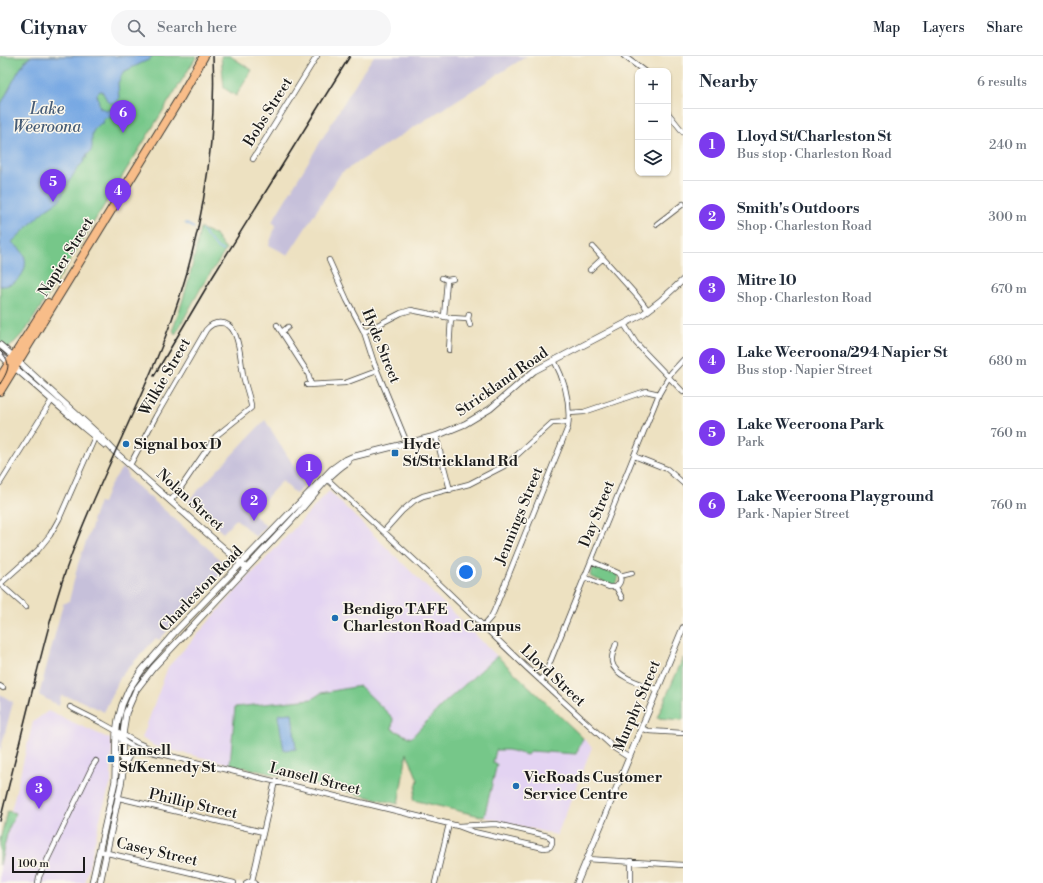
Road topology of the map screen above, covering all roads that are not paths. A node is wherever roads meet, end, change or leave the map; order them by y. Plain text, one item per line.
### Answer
1 (317, 56) edge
2 (624, 56) edge
3 (202, 59) edge
4 (640, 68) edge
5 (671, 117) edge
6 (683, 132) edge
7 (253, 160) dead end
8 (683, 204) edge
9 (657, 224) dead end
10 (593, 247) dead end
11 (603, 258) junction
12 (328, 260) dead end
13 (590, 270) dead end
14 (453, 279) dead end
15 (683, 280) edge
16 (648, 310) junction
17 (444, 317) junction
18 (451, 318) junction
19 (624, 324) junction
20 (278, 325) dead end
21 (470, 325) dead end
22 (288, 327) dead end
23 (282, 332) junction
24 (364, 332) junction
25 (0, 344) edge
26 (449, 350) dead end
27 (0, 354) edge
28 (554, 360) junction
29 (683, 360) edge
30 (14, 362) junction
31 (377, 371) junction
32 (668, 377) junction
33 (0, 378) edge
34 (0, 391) edge
35 (683, 392) edge
36 (659, 394) junction
37 (54, 398) junction
38 (569, 413) junction
39 (568, 422) junction
40 (96, 435) junction
41 (436, 436) junction
42 (407, 444) junction
43 (634, 456) junction
44 (130, 465) junction
45 (326, 478) junction
46 (0, 483) edge
47 (683, 483) edge
48 (450, 490) junction
49 (170, 501) junction
50 (384, 531) junction
51 (591, 561) junction
52 (241, 564) junction
53 (247, 569) junction
54 (632, 573) dead end
55 (620, 576) junction
56 (584, 577) junction
57 (0, 584) edge
58 (616, 587) junction
59 (212, 595) junction
60 (622, 598) dead end
61 (217, 600) junction
62 (26, 607) dead end
63 (484, 625) junction
64 (683, 628) edge
65 (616, 644) dead end
66 (541, 681) junction
67 (657, 690) junction
68 (70, 707) dead end
69 (641, 728) junction
70 (116, 733) junction
71 (683, 733) edge
72 (123, 734) junction
73 (122, 741) junction
74 (145, 751) junction
75 (166, 755) junction
76 (628, 757) junction
77 (96, 761) dead end
78 (122, 769) junction
79 (275, 781) junction
80 (119, 798) junction
81 (449, 824) junction
82 (458, 826) junction
83 (263, 832) junction
84 (99, 851) junction
85 (106, 852) junction
86 (587, 859) junction
87 (631, 861) junction
88 (683, 865) edge
89 (254, 882) edge
90 (38, 883) edge
91 (92, 883) edge
92 (100, 883) edge
93 (234, 883) edge
94 (246, 883) edge
95 (435, 883) edge
96 (577, 883) edge
97 (631, 883) edge

1 - 7 street, Bobs Street
2 - 4 street
3 - 30 highway, Napier Street
5 - 6 street
8 - 9 street
10 - 11 street
11 - 13 street
11 - 16 street
12 - 24 street, Hyde Street
14 - 17 street
15 - 16 street, Strickland Road
16 - 19 street, Strickland Road
17 - 18 street
17 - 24 street
18 - 21 street
18 - 26 street
19 - 28 street, Strickland Road
19 - 32 street
20 - 23 street
22 - 23 street
23 - 31 street
24 - 31 street, Hyde Street
25 - 30 street, Nolan Street
27 - 30 street, Nolan Street
28 - 38 street, Jennings Street
28 - 41 street, Strickland Road
29 - 32 street, Day Street
30 - 33 highway, Napier Street
30 - 34 highway, Napier Street
30 - 37 street, Nolan Street
31 - 42 street, Hyde Street
32 - 35 street
32 - 36 street, Day Street
36 - 38 street
36 - 43 street, Day Street
37 - 40 street, Nolan Street
37 - 46 street
38 - 39 street, Jennings Street
39 - 48 street
39 - 63 street, Jennings Street
40 - 44 street, Nolan Street
40 - 57 street
41 - 42 street, Strickland Road
41 - 48 street
42 - 45 street, Strickland Road
43 - 47 street
43 - 51 street, Day Street
44 - 49 street, Nolan Street
44 - 49 street, Wilkie Street
45 - 50 street, Lloyd Street
45 - 52 street, Charleston Road
45 - 53 street, Charleston Road
48 - 50 street
49 - 52 street, Nolan Street
50 - 63 street, Lloyd Street
51 - 55 street
51 - 56 street, Day Street
52 - 53 street, Nolan Street
52 - 59 street, Charleston Road
53 - 61 street, Charleston Road
54 - 55 street
55 - 58 street
56 - 58 street
56 - 66 street, Day Street
57 - 62 street
58 - 60 street
59 - 61 street
59 - 70 street, Charleston Road
61 - 72 street, Charleston Road
63 - 66 street, Lloyd Street
64 - 67 street, Murphy Street
65 - 67 street
66 - 76 street, Lloyd Street
67 - 69 street, Murphy Street
68 - 70 street, Lansell Street
69 - 71 street
69 - 76 street, Murphy Street
70 - 72 street, Lansell Street
70 - 73 street, Lansell Street
70 - 84 street, Charleston Road
72 - 73 street, Charleston Road
72 - 75 street, Lansell Street
73 - 74 street, Lansell Street
73 - 78 street, Charleston Road
74 - 75 street, Lansell Street
74 - 78 street
75 - 79 street, Lansell Street
76 - 86 street, Murphy Street
77 - 90 street
78 - 80 street, Charleston Road
79 - 81 street, Lansell Street
79 - 83 street
80 - 83 street, Phillip Street
80 - 85 street, Charleston Road
81 - 82 street, Lansell Street
81 - 95 street
82 - 82 street, Lansell Street
83 - 89 street
84 - 85 street, Casey Street
84 - 91 street, Charleston Road
85 - 92 street, Charleston Road
85 - 93 street, Casey Street
86 - 87 street
86 - 96 street, Murphy Street
87 - 88 street
87 - 97 street
89 - 94 street

